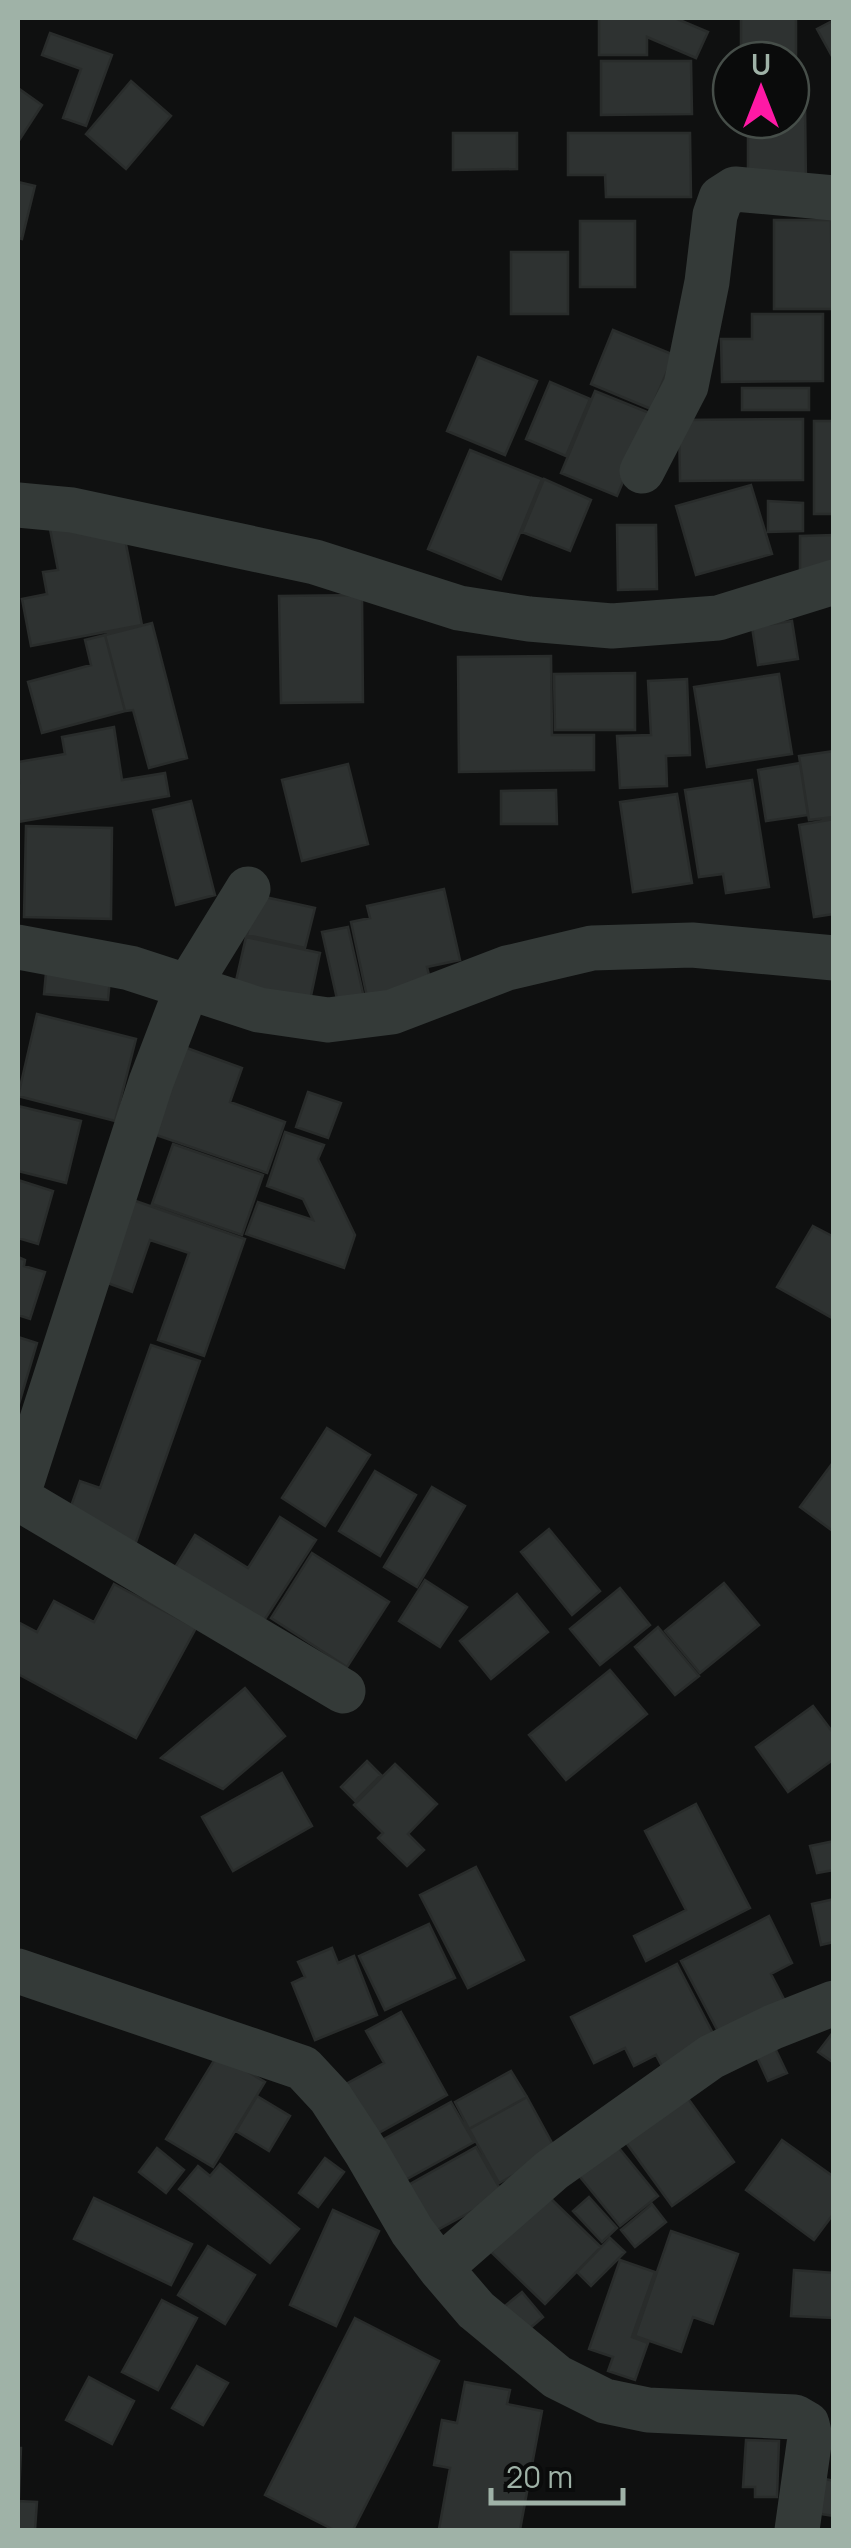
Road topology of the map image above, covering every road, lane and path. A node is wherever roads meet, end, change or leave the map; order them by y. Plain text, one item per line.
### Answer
1 (834, 198) edge
2 (642, 472) dead end
3 (18, 505) edge
4 (834, 582) edge
5 (248, 889) dead end
6 (18, 948) edge
7 (834, 958) edge
8 (187, 988) junction
9 (18, 1496) edge
10 (343, 1691) dead end
11 (18, 1971) edge
12 (834, 2004) edge
13 (440, 2268) junction
14 (797, 2530) edge

1 - 2 street
3 - 4 street
5 - 8 street
6 - 8 street
7 - 8 street
8 - 9 street
9 - 10 street
11 - 13 street
12 - 13 street
13 - 14 street

